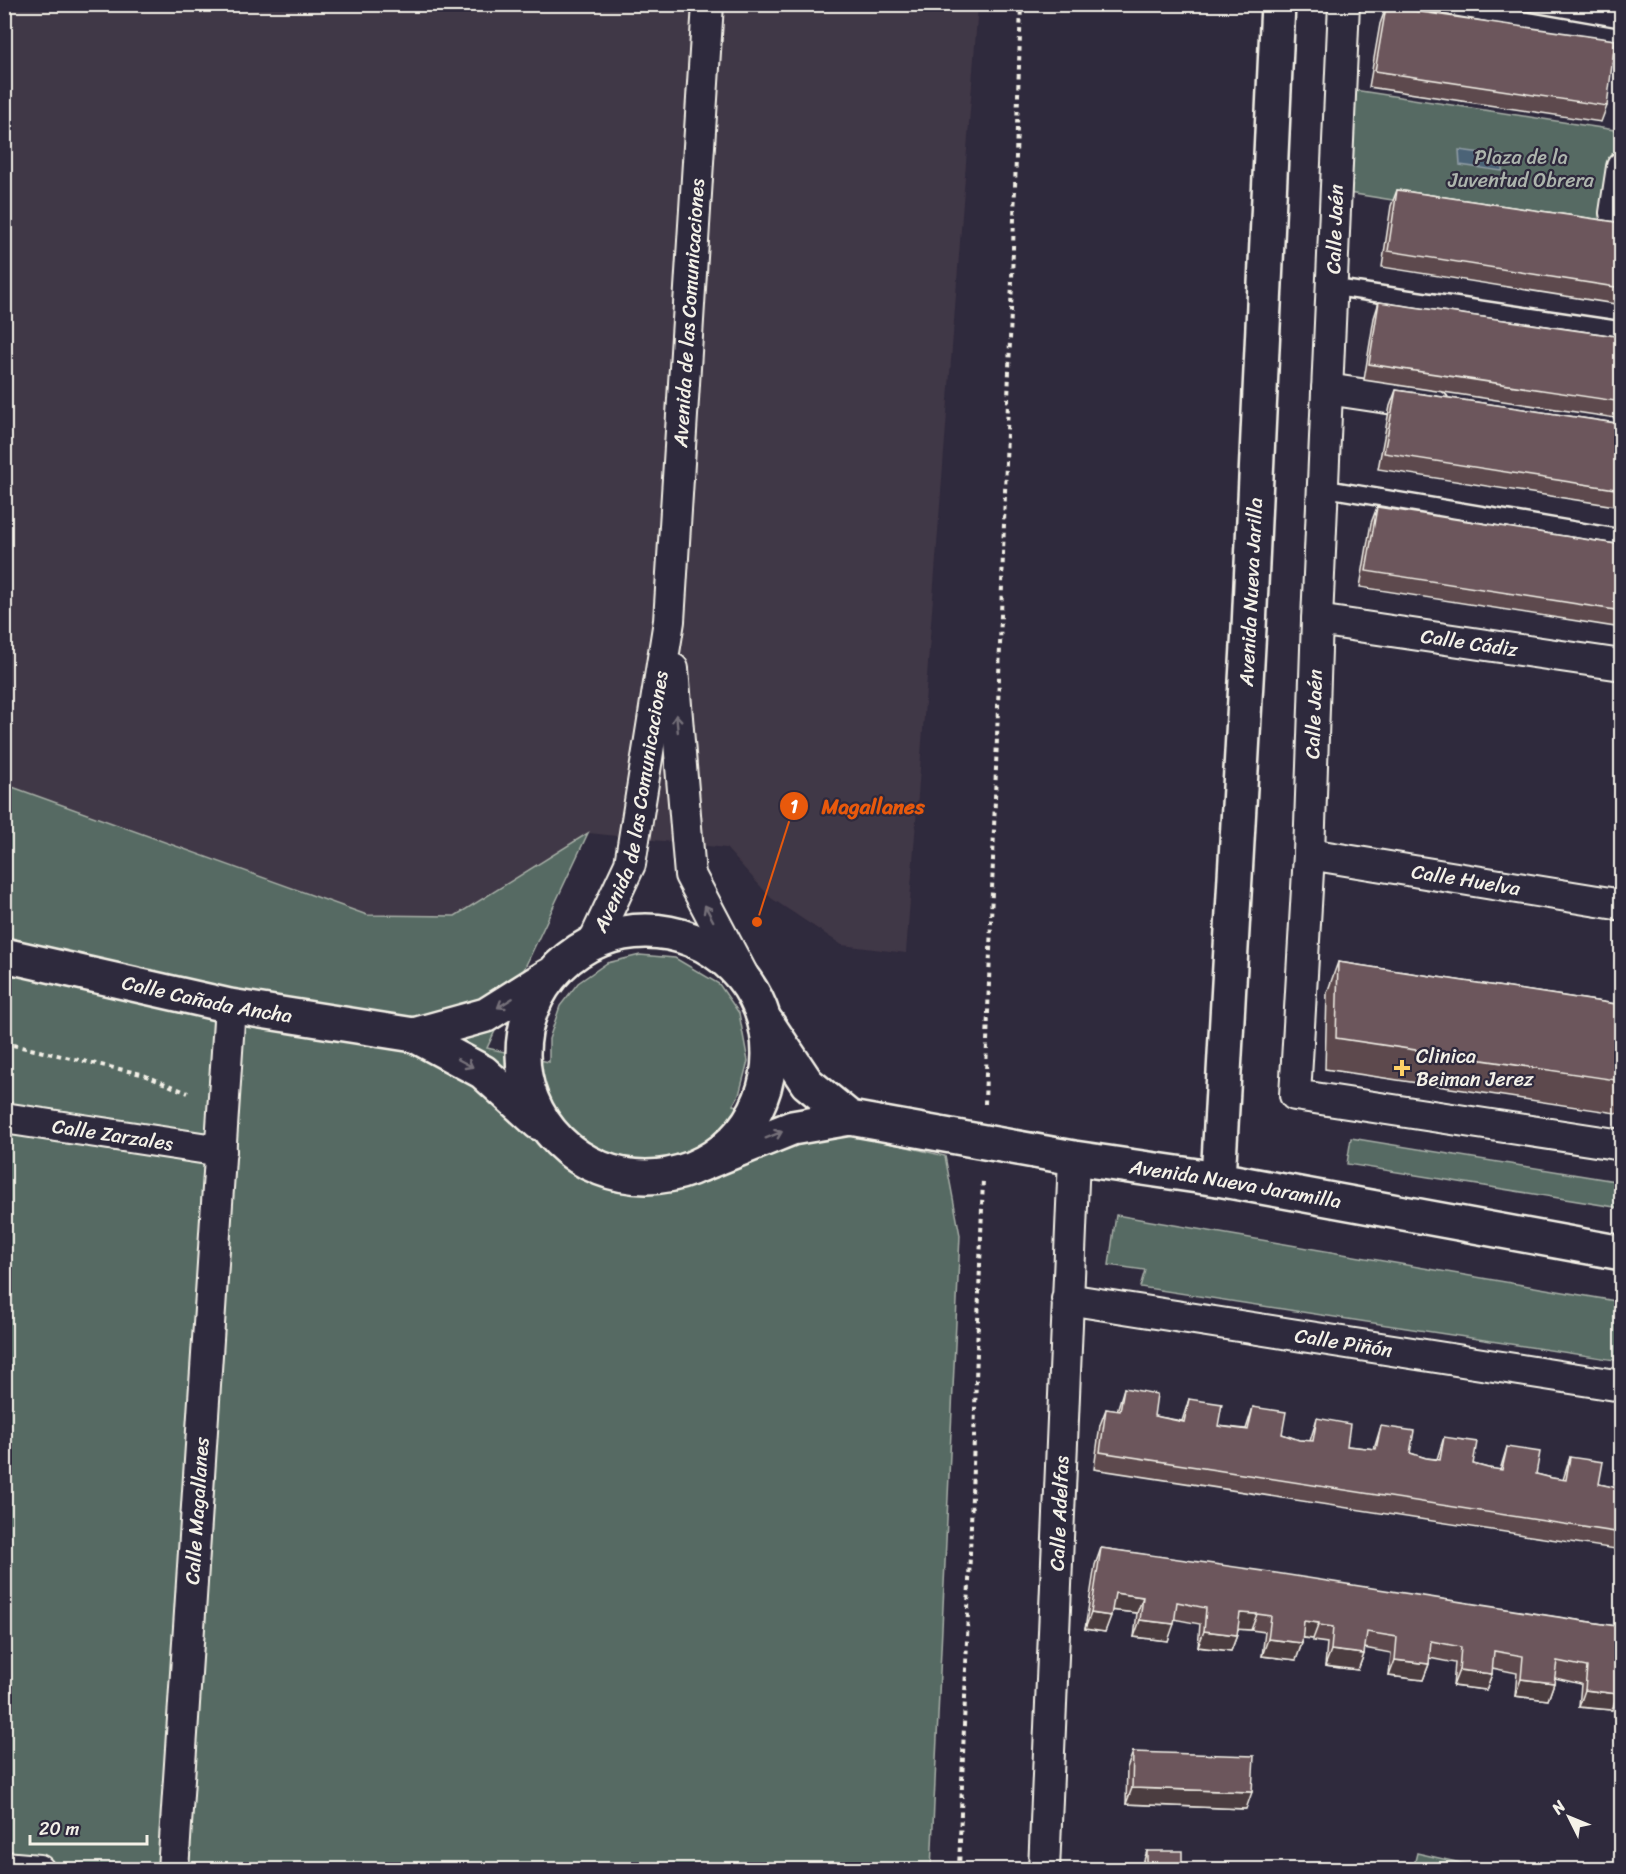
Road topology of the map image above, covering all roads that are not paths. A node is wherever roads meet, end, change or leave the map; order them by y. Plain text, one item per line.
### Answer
1 (708, 4) edge
2 (1278, 4) edge
3 (1344, 4) edge
4 (1434, 4) edge
5 (1622, 37) edge
6 (1622, 167) edge
7 (1618, 213) edge
8 (1332, 287) junction
9 (1622, 330) edge
10 (1327, 389) junction
11 (1456, 409) edge
12 (1323, 488) junction
13 (1622, 538) edge
14 (1317, 620) junction
15 (669, 621) junction
16 (1622, 665) edge
17 (1309, 854) junction
18 (1622, 905) edge
19 (593, 943) junction
20 (4, 955) edge
21 (554, 972) junction
22 (747, 983) junction
23 (230, 1006) junction
24 (765, 1018) junction
25 (414, 1035) junction
26 (4, 1118) edge
27 (850, 1118) junction
28 (549, 1131) junction
29 (1622, 1145) edge
30 (221, 1151) junction
31 (1074, 1158) junction
32 (700, 1165) junction
33 (1218, 1179) junction
34 (1622, 1253) edge
35 (1067, 1299) junction
36 (1622, 1386) edge
37 (4, 1867) edge
38 (39, 1869) edge
39 (173, 1869) edge
40 (1044, 1869) edge

1 - 15 street, Avenida de las Comunicaciones
2 - 33 street, Avenida Nueva Jarilla
3 - 8 street, Calle Jaén
4 - 5 lane
6 - 7 street
8 - 9 lane
8 - 10 street, Calle Jaén
10 - 11 street
10 - 12 street, Calle Jaén
12 - 13 lane
12 - 14 street, Calle Jaén
14 - 16 street, Calle Cádiz
14 - 17 street, Calle Jaén
15 - 19 street, Avenida de las Comunicaciones
22 -> 15 street, Avenida de las Comunicaciones
17 - 18 street, Calle Huelva
17 - 29 street, Calle Jaén
19 - 21 street
19 - 22 street
20 - 23 street, Calle Cañada Ancha
21 -> 25 street, Calle Cañada Ancha
21 - 28 street
22 - 24 street
23 - 25 street, Calle Cañada Ancha
23 - 30 street, Calle Magallanes
24 - 27 street, Avenida Nueva Jaramilla
24 - 32 street
25 -> 28 street, Calle Cañada Ancha
26 - 30 street, Calle Zarzales
27 - 31 street, Avenida Nueva Jaramilla
32 -> 27 street, Avenida Nueva Jaramilla
28 - 32 street, Calle Cañada Ancha
30 - 39 street, Calle Magallanes
31 - 33 street, Avenida Nueva Jaramilla
31 - 35 street, Calle Adelfas
33 - 34 street, Avenida Nueva Jaramilla
35 - 36 street, Calle Piñón
35 - 40 street, Calle Adelfas
37 - 38 street

